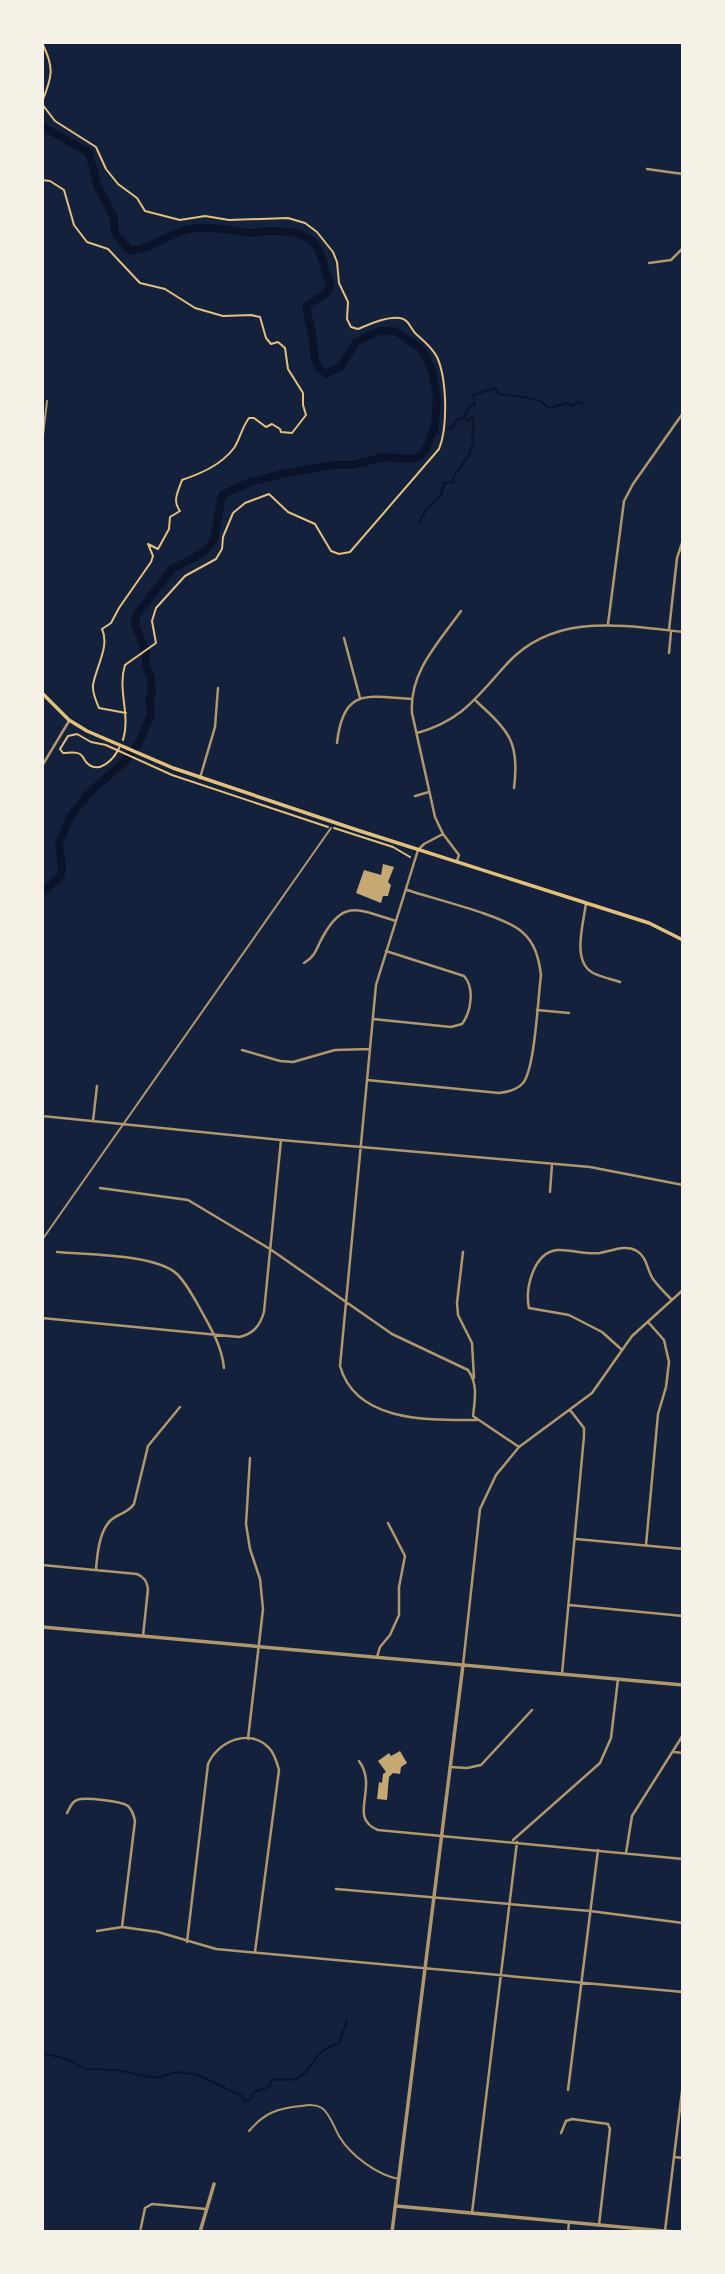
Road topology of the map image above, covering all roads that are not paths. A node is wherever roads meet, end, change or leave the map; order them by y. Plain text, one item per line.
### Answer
1 (648, 169) dead end
2 (683, 174) edge
3 (683, 248) edge
4 (649, 263) dead end
5 (47, 401) dead end
6 (683, 413) edge
7 (42, 444) edge
8 (683, 540) edge
9 (461, 611) dead end
10 (608, 624) junction
11 (670, 630) junction
12 (683, 632) edge
13 (344, 638) dead end
14 (669, 653) dead end
15 (218, 688) dead end
16 (42, 693) edge
17 (360, 698) junction
18 (411, 699) junction
19 (476, 701) junction
20 (69, 720) junction
21 (417, 733) junction
22 (337, 743) dead end
23 (42, 766) edge
24 (200, 778) junction
25 (514, 788) dead end
26 (429, 793) junction
27 (415, 796) dead end
28 (331, 828) road end
29 (443, 834) junction
30 (418, 850) junction
31 (457, 861) junction
32 (406, 890) junction
33 (586, 903) junction
34 (396, 921) junction
35 (683, 940) edge
36 (386, 951) junction
37 (304, 963) dead end
38 (620, 982) dead end
39 (537, 1010) junction
40 (569, 1013) dead end
41 (373, 1019) junction
42 (370, 1049) junction
43 (242, 1050) dead end
44 (367, 1080) junction
45 (97, 1086) dead end
46 (42, 1116) edge
47 (93, 1121) junction
48 (123, 1124) junction
49 (281, 1140) junction
50 (360, 1148) junction
51 (552, 1164) junction
52 (683, 1185) edge
53 (100, 1188) dead end
54 (550, 1192) dead end
55 (42, 1240) edge
56 (270, 1249) junction
57 (57, 1252) dead end
58 (463, 1252) dead end
59 (683, 1290) edge
60 (345, 1300) junction
61 (671, 1300) junction
62 (42, 1318) edge
63 (648, 1322) junction
64 (215, 1335) junction
65 (621, 1349) junction
66 (224, 1368) dead end
67 (474, 1378) junction
68 (180, 1407) dead end
69 (570, 1410) junction
70 (477, 1420) junction
71 (519, 1447) junction
72 (250, 1458) dead end
73 (388, 1522) dead end
74 (576, 1539) junction
75 (646, 1545) junction
76 (683, 1549) edge
77 (42, 1565) edge
78 (96, 1570) junction
79 (569, 1605) junction
80 (683, 1616) edge
81 (42, 1627) edge
82 (143, 1636) junction
83 (259, 1646) junction
84 (377, 1657) junction
85 (463, 1665) junction
86 (562, 1674) junction
87 (618, 1679) junction
88 (683, 1685) edge
89 (532, 1710) dead end
90 (683, 1735) edge
91 (248, 1739) junction
92 (674, 1752) junction
93 (683, 1753) edge
94 (359, 1761) dead end
95 (450, 1767) junction
96 (67, 1813) dead end
97 (441, 1836) junction
98 (512, 1842) junction
99 (517, 1842) junction
100 (598, 1850) junction
101 (626, 1853) junction
102 (683, 1858) edge
103 (336, 1889) dead end
104 (433, 1897) junction
105 (510, 1904) junction
106 (590, 1911) junction
107 (683, 1923) edge
108 (122, 1927) junction
109 (97, 1931) dead end
110 (187, 1941) junction
111 (255, 1952) junction
112 (424, 1968) junction
113 (501, 1975) junction
114 (581, 1983) junction
115 (683, 1992) edge
116 (683, 2083) edge
117 (568, 2090) dead end
118 (682, 2094) edge
119 (249, 2131) dead end
120 (561, 2133) dead end
121 (674, 2157) junction
122 (683, 2158) edge
123 (399, 2179) junction
124 (214, 2184) dead end
125 (396, 2206) junction
126 (206, 2208) junction
127 (472, 2213) junction
128 (569, 2222) junction
129 (599, 2225) junction
130 (639, 2230) edge
131 (666, 2231) edge
132 (140, 2232) edge
133 (200, 2232) edge
134 (392, 2232) edge
135 (568, 2232) edge
136 (675, 2232) edge

1 - 2 street
3 - 4 street
5 - 7 lane
6 - 10 street
8 - 11 street
9 - 18 street
10 - 11 street
10 - 19 street
11 - 12 street
11 - 14 street
13 - 17 street
15 - 24 street
16 - 20 main road
17 - 18 street
17 - 22 street
18 - 21 street
19 - 21 street
19 - 25 street
20 - 23 street
20 - 24 main road
21 - 26 street
24 - 30 main road
26 - 27 street
26 - 29 street
28 - 48 lane
29 - 30 street
29 - 31 street
30 - 31 main road
30 - 32 street
31 - 33 main road
32 - 34 street
32 - 39 street
33 - 35 main road
33 - 38 street
34 - 36 street
34 - 37 street
36 - 41 street
36 - 41 street
39 - 40 street
39 - 44 street
41 - 42 street
42 - 43 street
42 - 44 street
44 - 50 street
45 - 47 street
46 - 47 street
47 - 48 street
48 - 49 street
48 - 55 lane
49 - 50 street
49 - 56 street
50 - 51 street
50 - 60 street
51 - 52 street
51 - 54 street
53 - 56 street
56 - 60 street
56 - 64 street
57 - 64 street
58 - 67 street
59 - 61 street
60 - 67 street
60 - 70 street
61 - 63 street
61 - 65 street
62 - 64 street
63 - 65 street
63 - 75 street
64 - 66 street
65 - 69 street
67 - 70 street
68 - 78 street
69 - 71 street
69 - 74 street
70 - 71 street
71 - 85 street
72 - 83 street
73 - 84 street
74 - 75 street
74 - 79 street
75 - 76 street
77 - 78 street
78 - 82 street
79 - 80 street
79 - 86 street
81 - 82 street
82 - 83 street
83 - 84 street
83 - 91 street
84 - 85 street
85 - 86 street
85 - 95 street
86 - 87 street
87 - 88 street
87 - 98 street
89 - 95 street
90 - 92 street
91 - 110 street
91 - 111 street
92 - 93 street
92 - 101 street
94 - 97 street
95 - 97 street
96 - 108 street
97 - 98 street
97 - 104 street
98 - 99 street
99 - 100 street
99 - 105 street
100 - 101 street
100 - 106 street
101 - 102 street
103 - 104 street
104 - 105 street
104 - 112 street
105 - 106 street
105 - 113 street
106 - 107 street
106 - 114 street
108 - 109 street
108 - 110 street
110 - 111 street
111 - 112 street
112 - 113 street
112 - 123 street
113 - 114 street
113 - 127 street
114 - 115 street
114 - 117 street
116 - 118 street
118 - 121 street
119 - 123 lane
120 - 129 street
121 - 122 street
121 - 131 street
123 - 125 street
124 - 126 street
125 - 127 street
125 - 134 street
126 - 132 street
126 - 133 street
127 - 128 street
128 - 129 street
128 - 135 street
129 - 130 street
130 - 131 street
131 - 136 street

